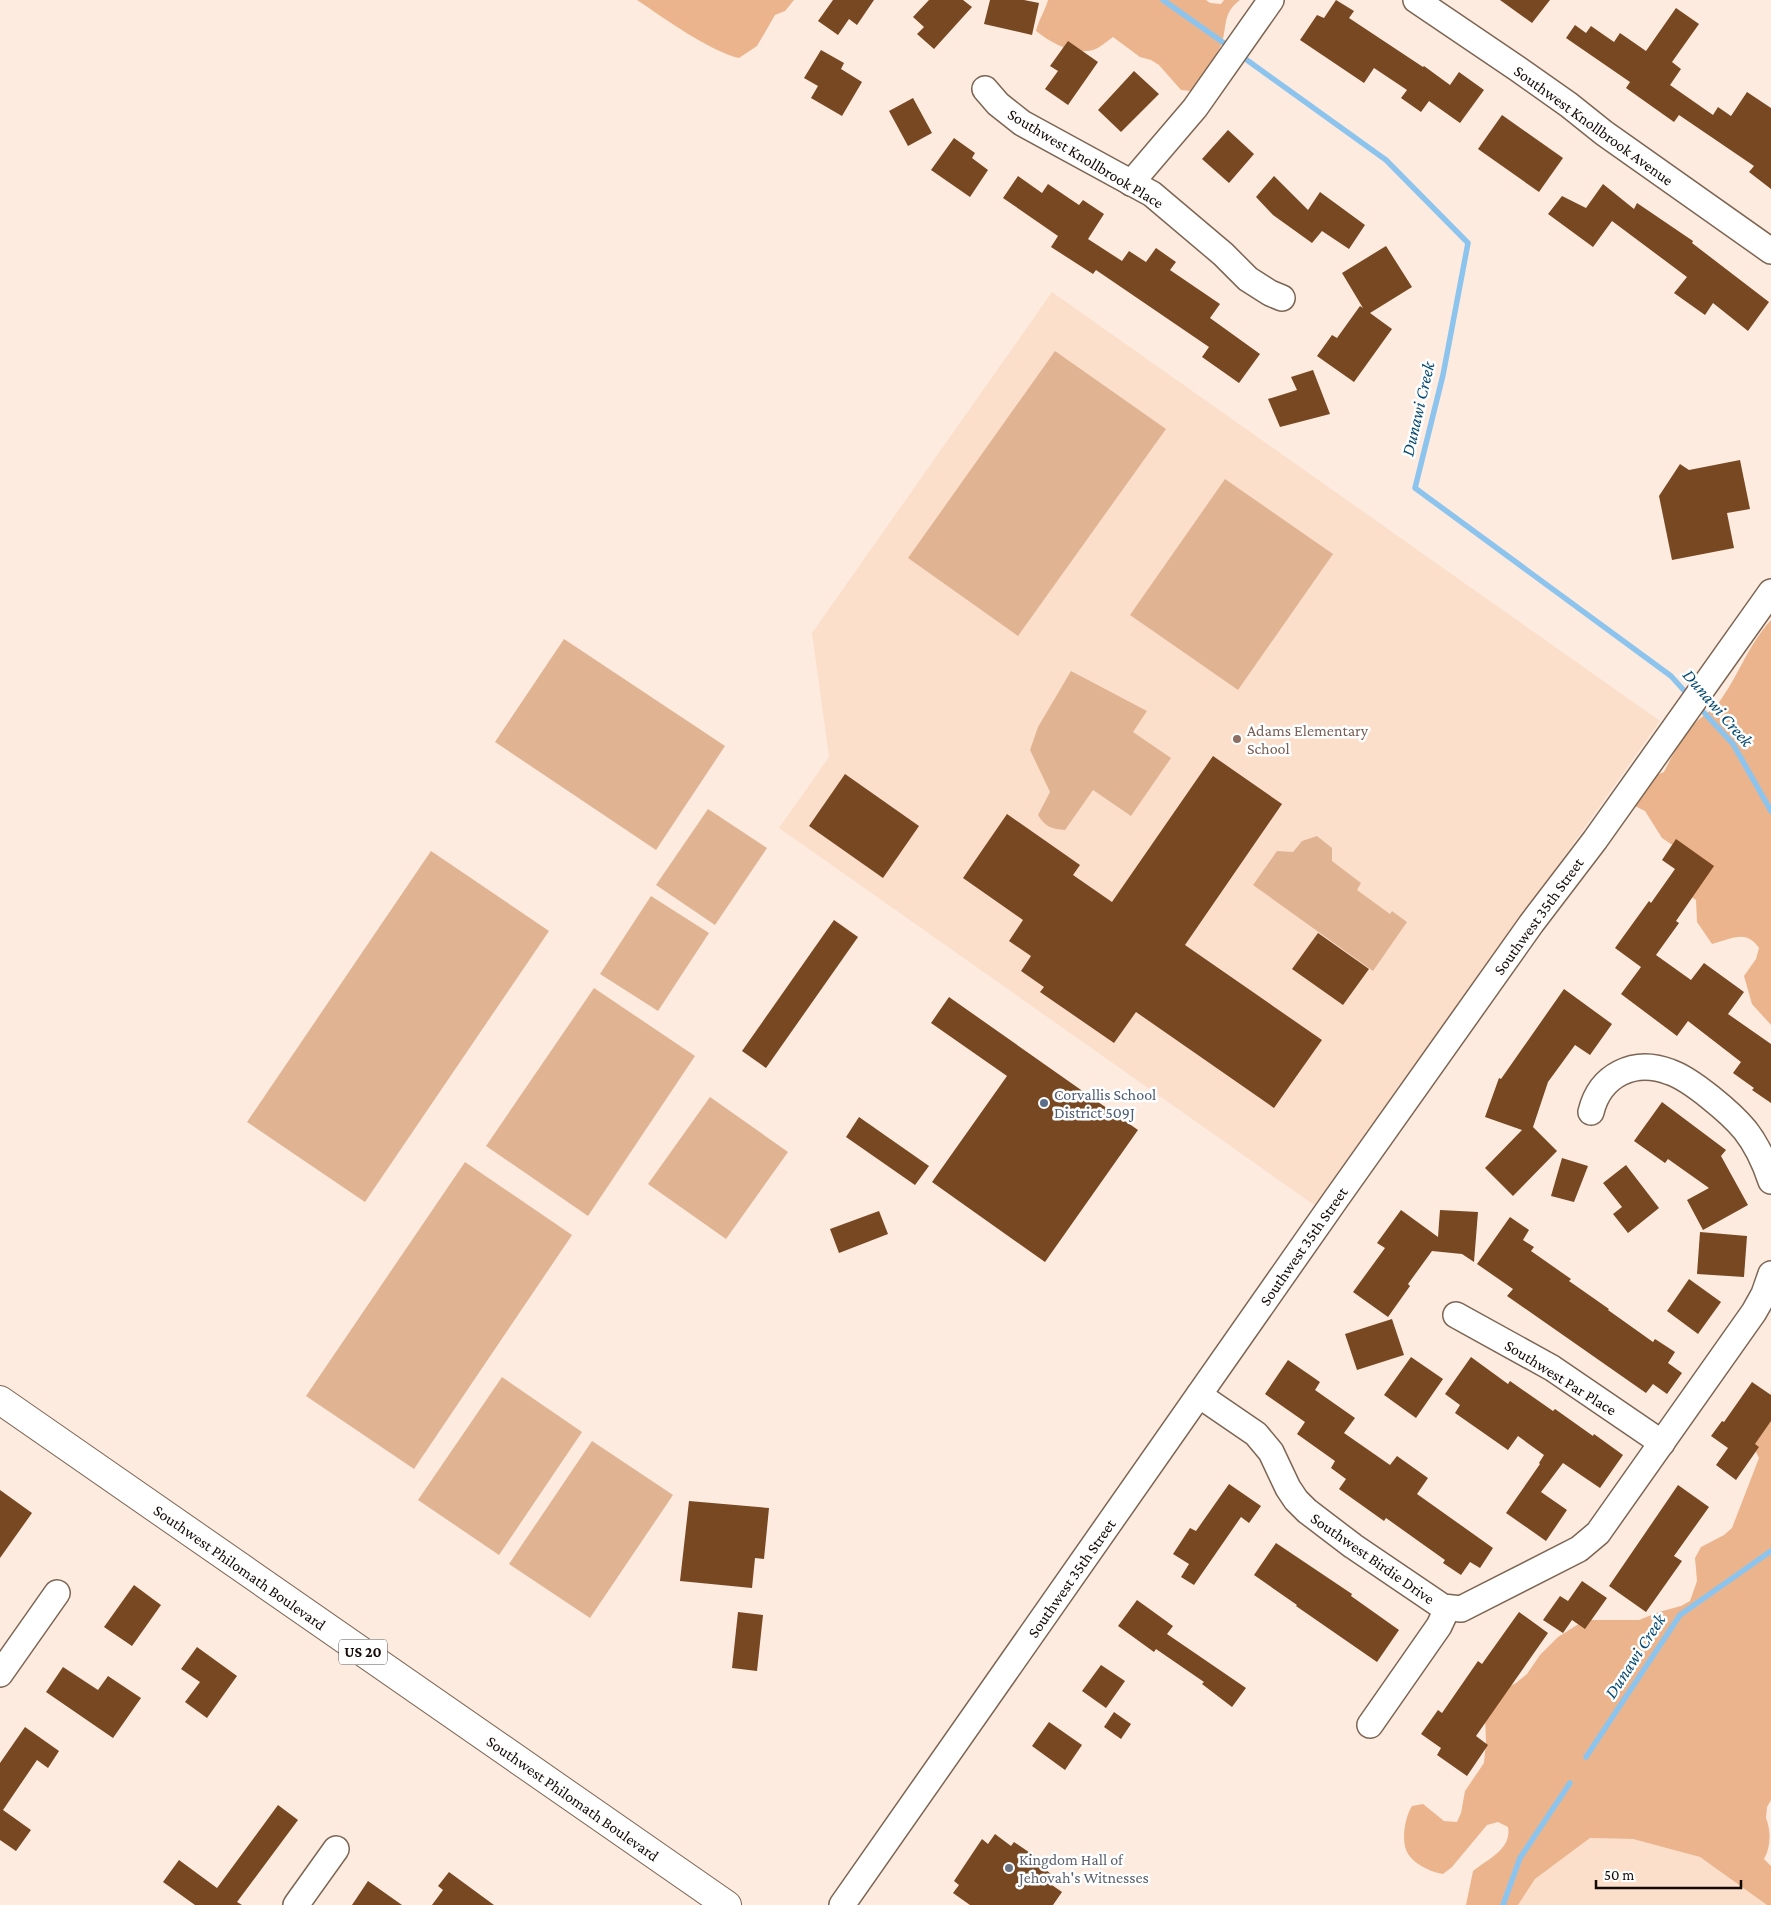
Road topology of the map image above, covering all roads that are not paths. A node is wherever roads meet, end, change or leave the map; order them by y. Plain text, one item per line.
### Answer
1 (1271, 0) edge
2 (1416, 0) edge
3 (985, 89) dead end
4 (1131, 184) junction
5 (1771, 251) edge
6 (1282, 298) dead end
7 (1771, 592) edge
8 (1590, 1112) dead end
9 (1771, 1181) edge
10 (1771, 1274) edge
11 (1456, 1315) dead end
12 (1200, 1394) junction
13 (0, 1400) edge
14 (1662, 1443) junction
15 (57, 1593) dead end
16 (1447, 1609) junction
17 (0, 1674) edge
18 (1370, 1725) dead end
19 (336, 1849) dead end
20 (296, 1905) edge
21 (727, 1905) edge
22 (842, 1905) edge

1 - 4 street
2 - 5 street, Southwest Knollbrook Avenue
3 - 4 street, Southwest Knollbrook Place
4 - 6 street, Southwest Knollbrook Place
7 - 12 street, Southwest 35th Street
8 - 9 street
10 - 14 street, Southwest Birdie Drive
11 - 14 street, Southwest Par Place
12 - 16 street, Southwest Birdie Drive
12 - 22 street, Southwest 35th Street
13 - 21 highway, Southwest Philomath Boulevard / US 20
14 - 16 street, Southwest Birdie Drive
15 - 17 street
16 - 18 street
19 - 20 street

